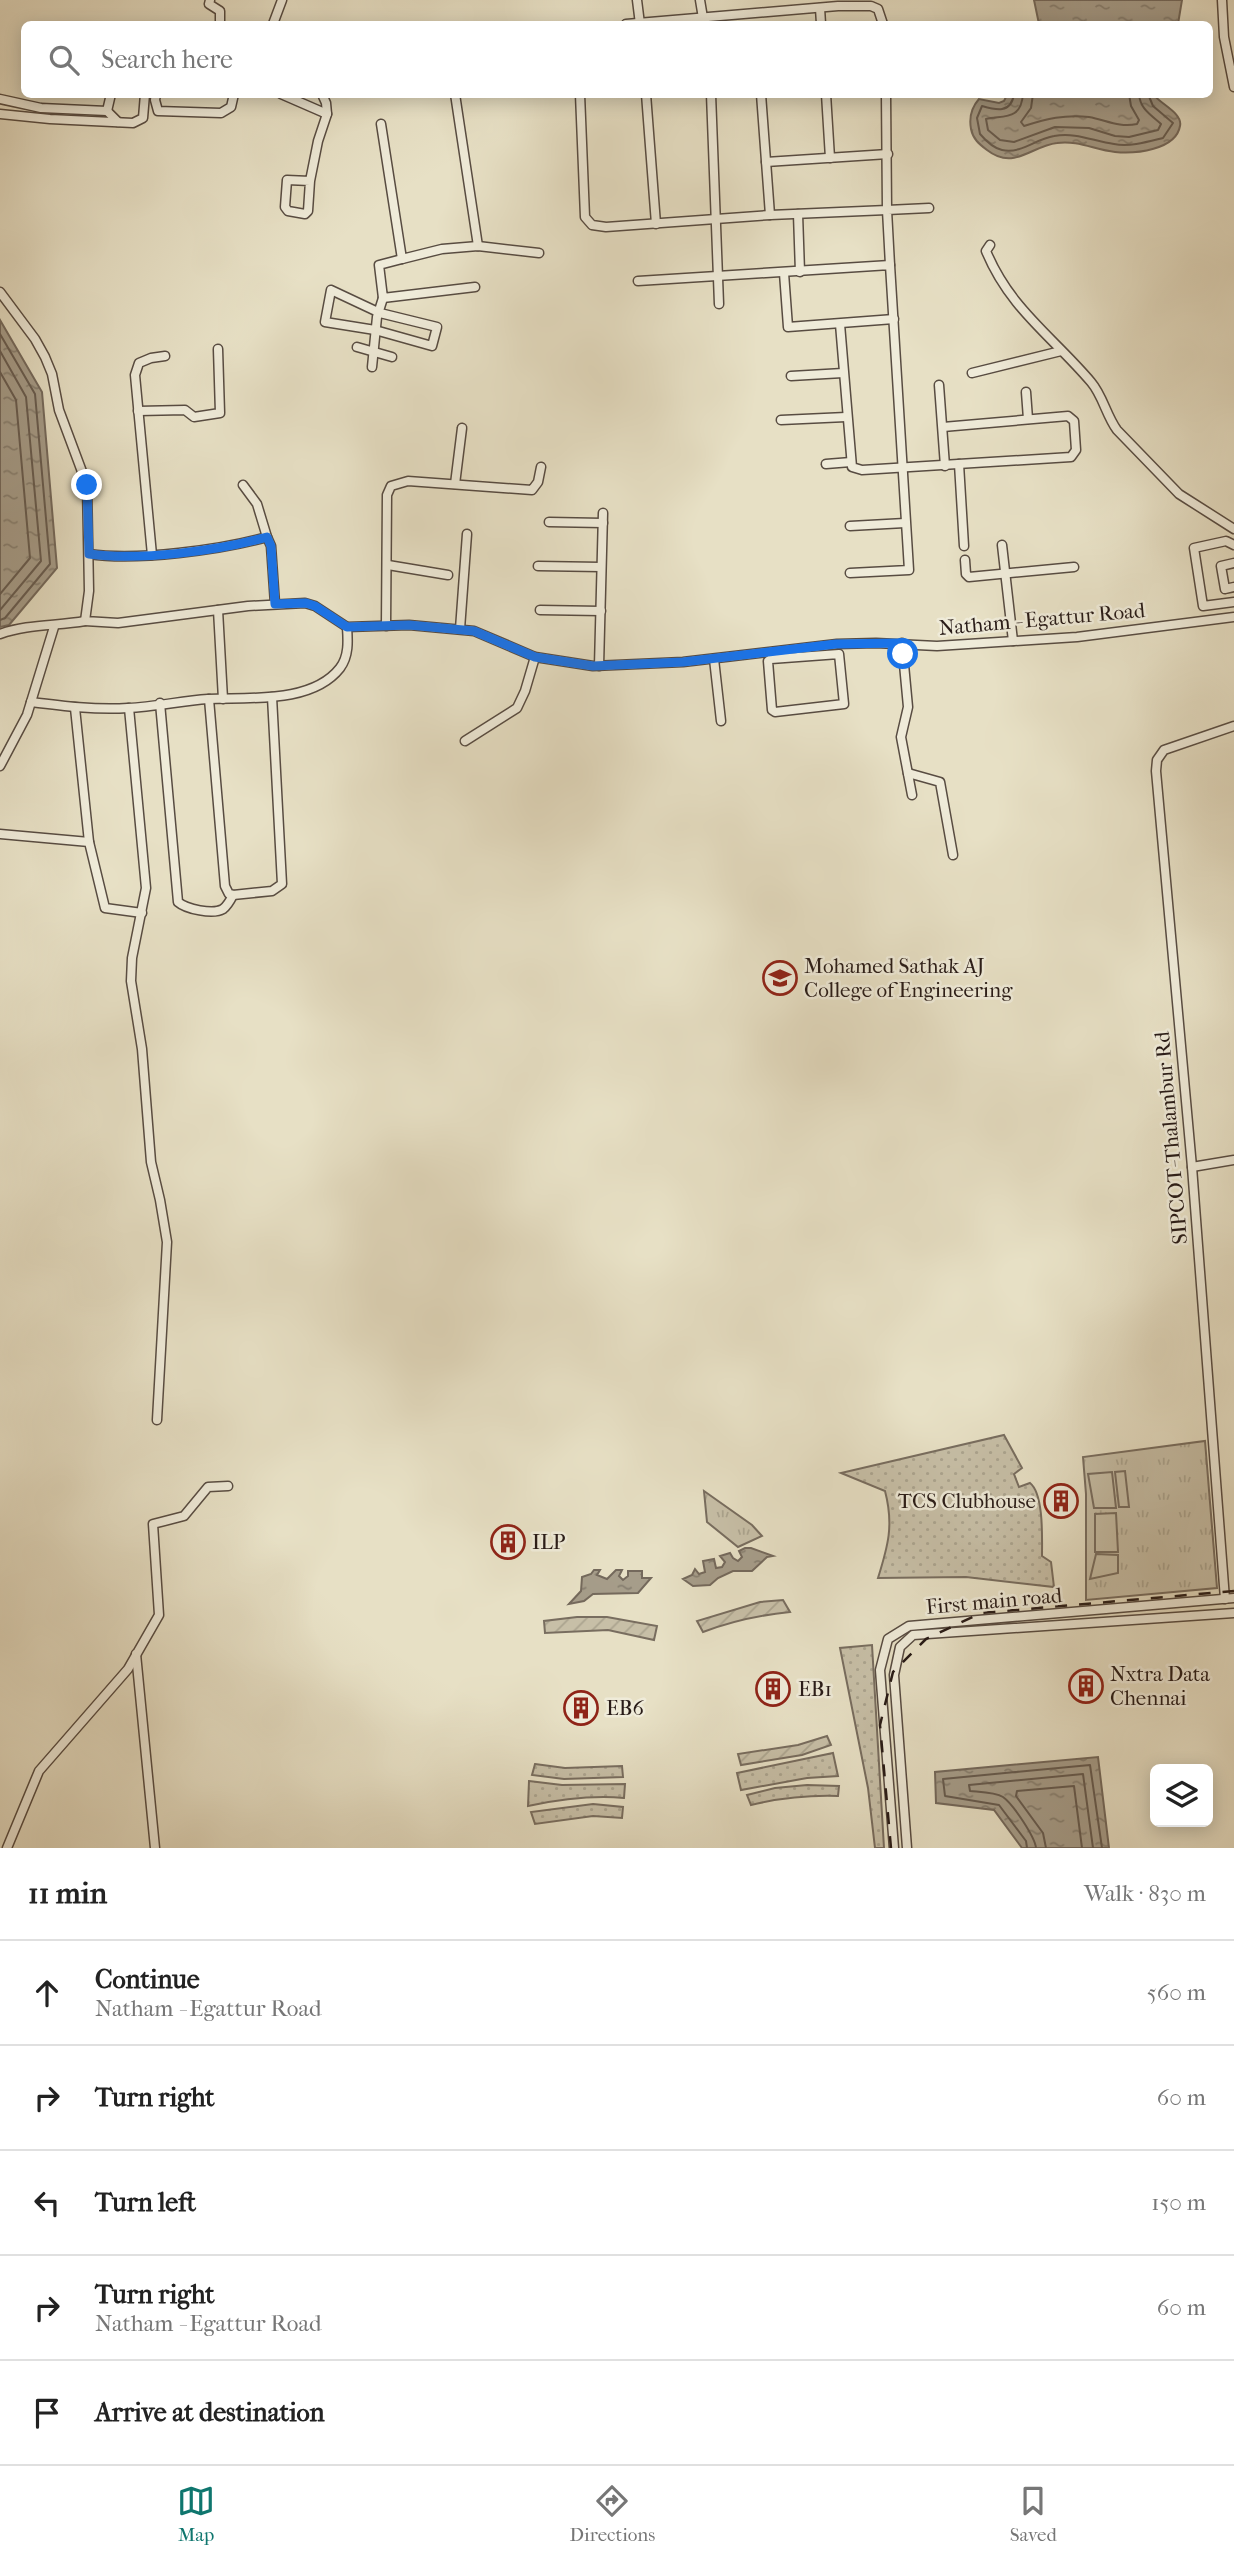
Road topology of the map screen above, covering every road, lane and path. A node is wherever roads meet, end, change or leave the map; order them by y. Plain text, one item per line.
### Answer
1 (210, 0) edge
2 (282, 0) edge
3 (637, 0) edge
4 (700, 0) edge
5 (1222, 0) edge
6 (838, 3) edge
7 (820, 8) junction
8 (220, 21) edge
9 (273, 21) edge
10 (640, 21) edge
11 (703, 21) edge
12 (821, 21) edge
13 (882, 21) edge
14 (1234, 87) edge
15 (110, 98) edge
16 (145, 98) edge
17 (155, 98) edge
18 (233, 98) edge
19 (290, 98) edge
20 (324, 98) edge
21 (456, 98) edge
22 (580, 98) edge
23 (646, 98) edge
24 (711, 98) edge
25 (761, 98) edge
26 (826, 98) edge
27 (886, 98) edge
28 (0, 99) edge
29 (107, 111) junction
30 (0, 114) edge
31 (327, 114) junction
32 (118, 122) junction
33 (381, 124) dead end
34 (887, 154) junction
35 (830, 158) junction
36 (766, 162) junction
37 (310, 181) junction
38 (929, 208) dead end
39 (887, 210) junction
40 (797, 214) junction
41 (770, 215) junction
42 (717, 220) junction
43 (656, 224) junction
44 (990, 245) dead end
45 (478, 246) junction
46 (539, 253) dead end
47 (402, 259) junction
48 (890, 265) junction
49 (800, 272) junction
50 (784, 273) junction
51 (718, 277) junction
52 (638, 281) dead end
53 (475, 287) dead end
54 (0, 292) edge
55 (383, 298) junction
56 (719, 304) dead end
57 (380, 313) junction
58 (894, 319) junction
59 (840, 324) junction
60 (375, 330) junction
61 (357, 347) dead end
62 (218, 349) dead end
63 (1060, 351) junction
64 (373, 352) junction
65 (165, 356) dead end
66 (391, 357) dead end
67 (372, 367) dead end
68 (843, 373) junction
69 (972, 373) dead end
70 (791, 376) dead end
71 (939, 385) dead end
72 (1026, 392) dead end
73 (138, 411) junction
74 (846, 417) junction
75 (1028, 419) junction
76 (781, 420) dead end
77 (943, 427) junction
78 (462, 428) dead end
79 (851, 462) junction
80 (826, 464) dead end
81 (959, 464) junction
82 (945, 466) junction
83 (541, 467) dead end
84 (903, 468) junction
85 (455, 484) junction
86 (243, 485) dead end
87 (603, 513) dead end
88 (549, 522) dead end
89 (603, 523) junction
90 (905, 523) junction
91 (850, 526) dead end
92 (1234, 529) edge
93 (467, 534) dead end
94 (267, 537) junction
95 (1002, 545) dead end
96 (1234, 545) edge
97 (964, 546) dead end
98 (89, 554) junction
99 (152, 555) junction
100 (965, 560) dead end
101 (1234, 563) edge
102 (388, 565) junction
103 (538, 566) dead end
104 (601, 567) junction
105 (1074, 567) dead end
106 (850, 573) dead end
107 (1005, 574) junction
108 (448, 575) dead end
109 (1234, 587) edge
110 (1234, 601) edge
111 (275, 604) junction
112 (218, 610) junction
113 (540, 610) dead end
114 (601, 611) junction
115 (1234, 617) edge
116 (85, 621) junction
117 (386, 626) junction
118 (54, 627) junction
119 (347, 627) junction
120 (460, 629) junction
121 (0, 634) edge
122 (1013, 641) junction
123 (902, 643) junction
124 (837, 648) junction
125 (773, 655) junction
126 (535, 657) junction
127 (714, 659) junction
128 (600, 666) junction
129 (272, 697) junction
130 (209, 699) junction
131 (223, 699) junction
132 (31, 702) junction
133 (160, 704) junction
134 (75, 708) junction
135 (129, 708) junction
136 (721, 721) dead end
137 (1234, 726) edge
138 (465, 741) dead end
139 (0, 766) edge
140 (908, 772) junction
141 (912, 795) dead end
142 (0, 834) edge
143 (89, 842) junction
144 (953, 855) dead end
145 (233, 895) junction
146 (142, 913) junction
147 (1234, 1160) edge
148 (1192, 1167) junction
149 (157, 1420) dead end
150 (229, 1486) dead end
151 (1229, 1599) edge
152 (1234, 1613) edge
153 (136, 1654) junction
154 (6, 1848) edge
155 (155, 1848) edge
156 (894, 1848) edge
157 (907, 1848) edge

1 - 8 street
2 - 9 street
3 - 10 street
4 - 11 street
5 - 14 street
6 - 7 street
6 - 13 street
7 - 11 street
7 - 12 street
15 - 29 street
16 - 32 street
17 - 18 street
19 - 31 street
20 - 31 street
21 - 45 street
22 - 43 street
23 - 43 street
24 - 42 street
25 - 36 street
26 - 35 street
27 - 34 street
28 - 29 street
29 - 32 street
30 - 32 street
31 - 37 street
33 - 47 street
34 - 35 street
34 - 39 street
35 - 36 street
36 - 41 street
37 - 37 street
38 - 39 street
39 - 40 street
39 - 48 street
40 - 41 street
40 - 49 street
41 - 42 street
42 - 43 street
42 - 51 street
44 - 63 street
45 - 46 street
45 - 47 street
47 - 55 street
48 - 49 street
48 - 58 street
49 - 50 street
50 - 51 street
50 - 59 street
51 - 52 street
51 - 56 street
53 - 55 street
54 - 98 street
55 - 57 street
57 - 60 street
57 - 60 street
57 - 60 street
58 - 59 street
58 - 84 street
59 - 68 street
60 - 64 street
61 - 64 street
62 - 73 street
63 - 69 street
63 - 92 street
64 - 66 street
64 - 67 street
65 - 73 street
68 - 70 street
68 - 74 street
71 - 77 street
72 - 75 street
73 - 99 street
74 - 76 street
74 - 79 street
75 - 77 street
75 - 81 street
77 - 82 street
78 - 85 street
79 - 80 street
79 - 84 street
81 - 82 street
81 - 97 street
82 - 84 street
83 - 85 street
84 - 90 street
85 - 102 street
86 - 94 street
87 - 89 street
88 - 89 street
89 - 104 street
90 - 91 street
90 - 106 street
93 - 120 street
94 - 99 street
94 - 111 street
95 - 107 street
96 - 110 street
98 - 99 street
98 - 116 street
100 - 107 street
101 - 109 street
102 - 108 street
102 - 117 street
103 - 104 street
104 - 114 street
105 - 107 street
107 - 122 street
111 - 112 street
111 - 119 street
112 - 116 street
112 - 131 street
113 - 114 street
114 - 128 street
115 - 122 street, Natham - Egattur Road
116 - 118 street
117 - 119 street, Natham - Egattur Road
117 - 120 street, Natham - Egattur Road
118 - 121 street
118 - 132 street
119 - 129 street
120 - 126 street, Natham - Egattur Road
122 - 123 street, Natham - Egattur Road
123 - 124 street, Natham - Egattur Road
123 - 140 street
124 - 125 street, Natham - Egattur Road
124 - 125 street
125 - 127 street, Natham - Egattur Road
126 - 128 street, Natham - Egattur Road
126 - 138 street
127 - 128 street, Natham - Egattur Road
127 - 136 street
129 - 131 street
129 - 145 street
130 - 131 street
130 - 133 street
130 - 145 street
132 - 134 street
132 - 139 street
133 - 135 street
133 - 145 street
134 - 135 street
134 - 143 street
135 - 146 street
137 - 148 street, SIPCOT-Thalambur Rd
140 - 141 street
140 - 144 street
142 - 143 street
143 - 146 street
146 - 149 street
147 - 148 street
148 - 151 street, SIPCOT-Thalambur Rd
150 - 153 street
151 - 156 street, First main road
152 - 157 street
153 - 154 street
153 - 155 street

